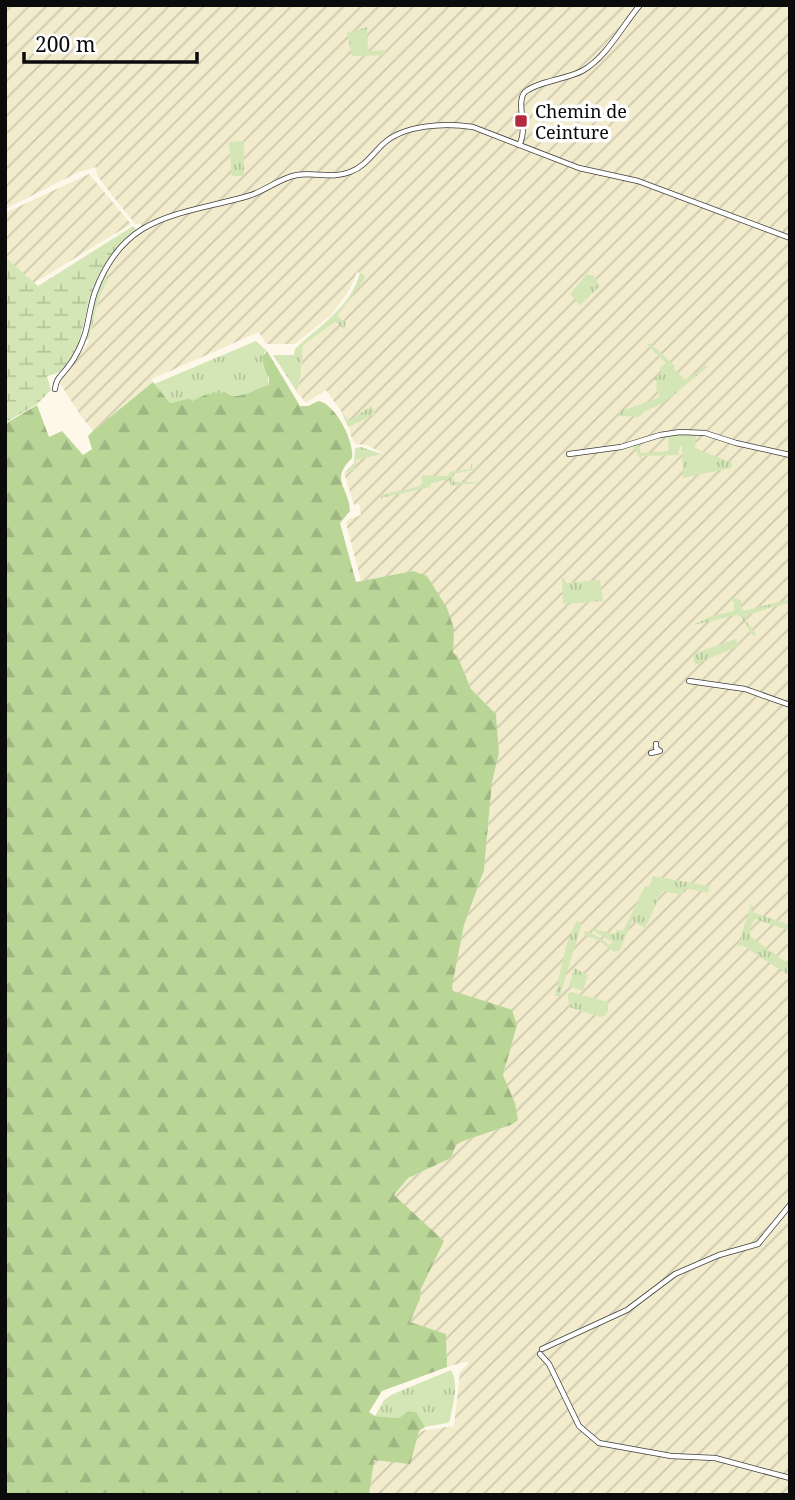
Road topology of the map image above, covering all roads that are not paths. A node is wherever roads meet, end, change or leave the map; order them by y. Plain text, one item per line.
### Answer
1 (638, 7) edge
2 (519, 145) junction
3 (790, 238) edge
4 (55, 389) dead end
5 (569, 454) dead end
6 (790, 455) edge
7 (689, 681) dead end
8 (790, 705) edge
9 (656, 744) dead end
10 (651, 753) dead end
11 (790, 1205) edge
12 (790, 1478) edge

1 - 2 street
2 - 3 street
2 - 4 street
5 - 6 street
7 - 8 street
9 - 10 street
11 - 12 street

